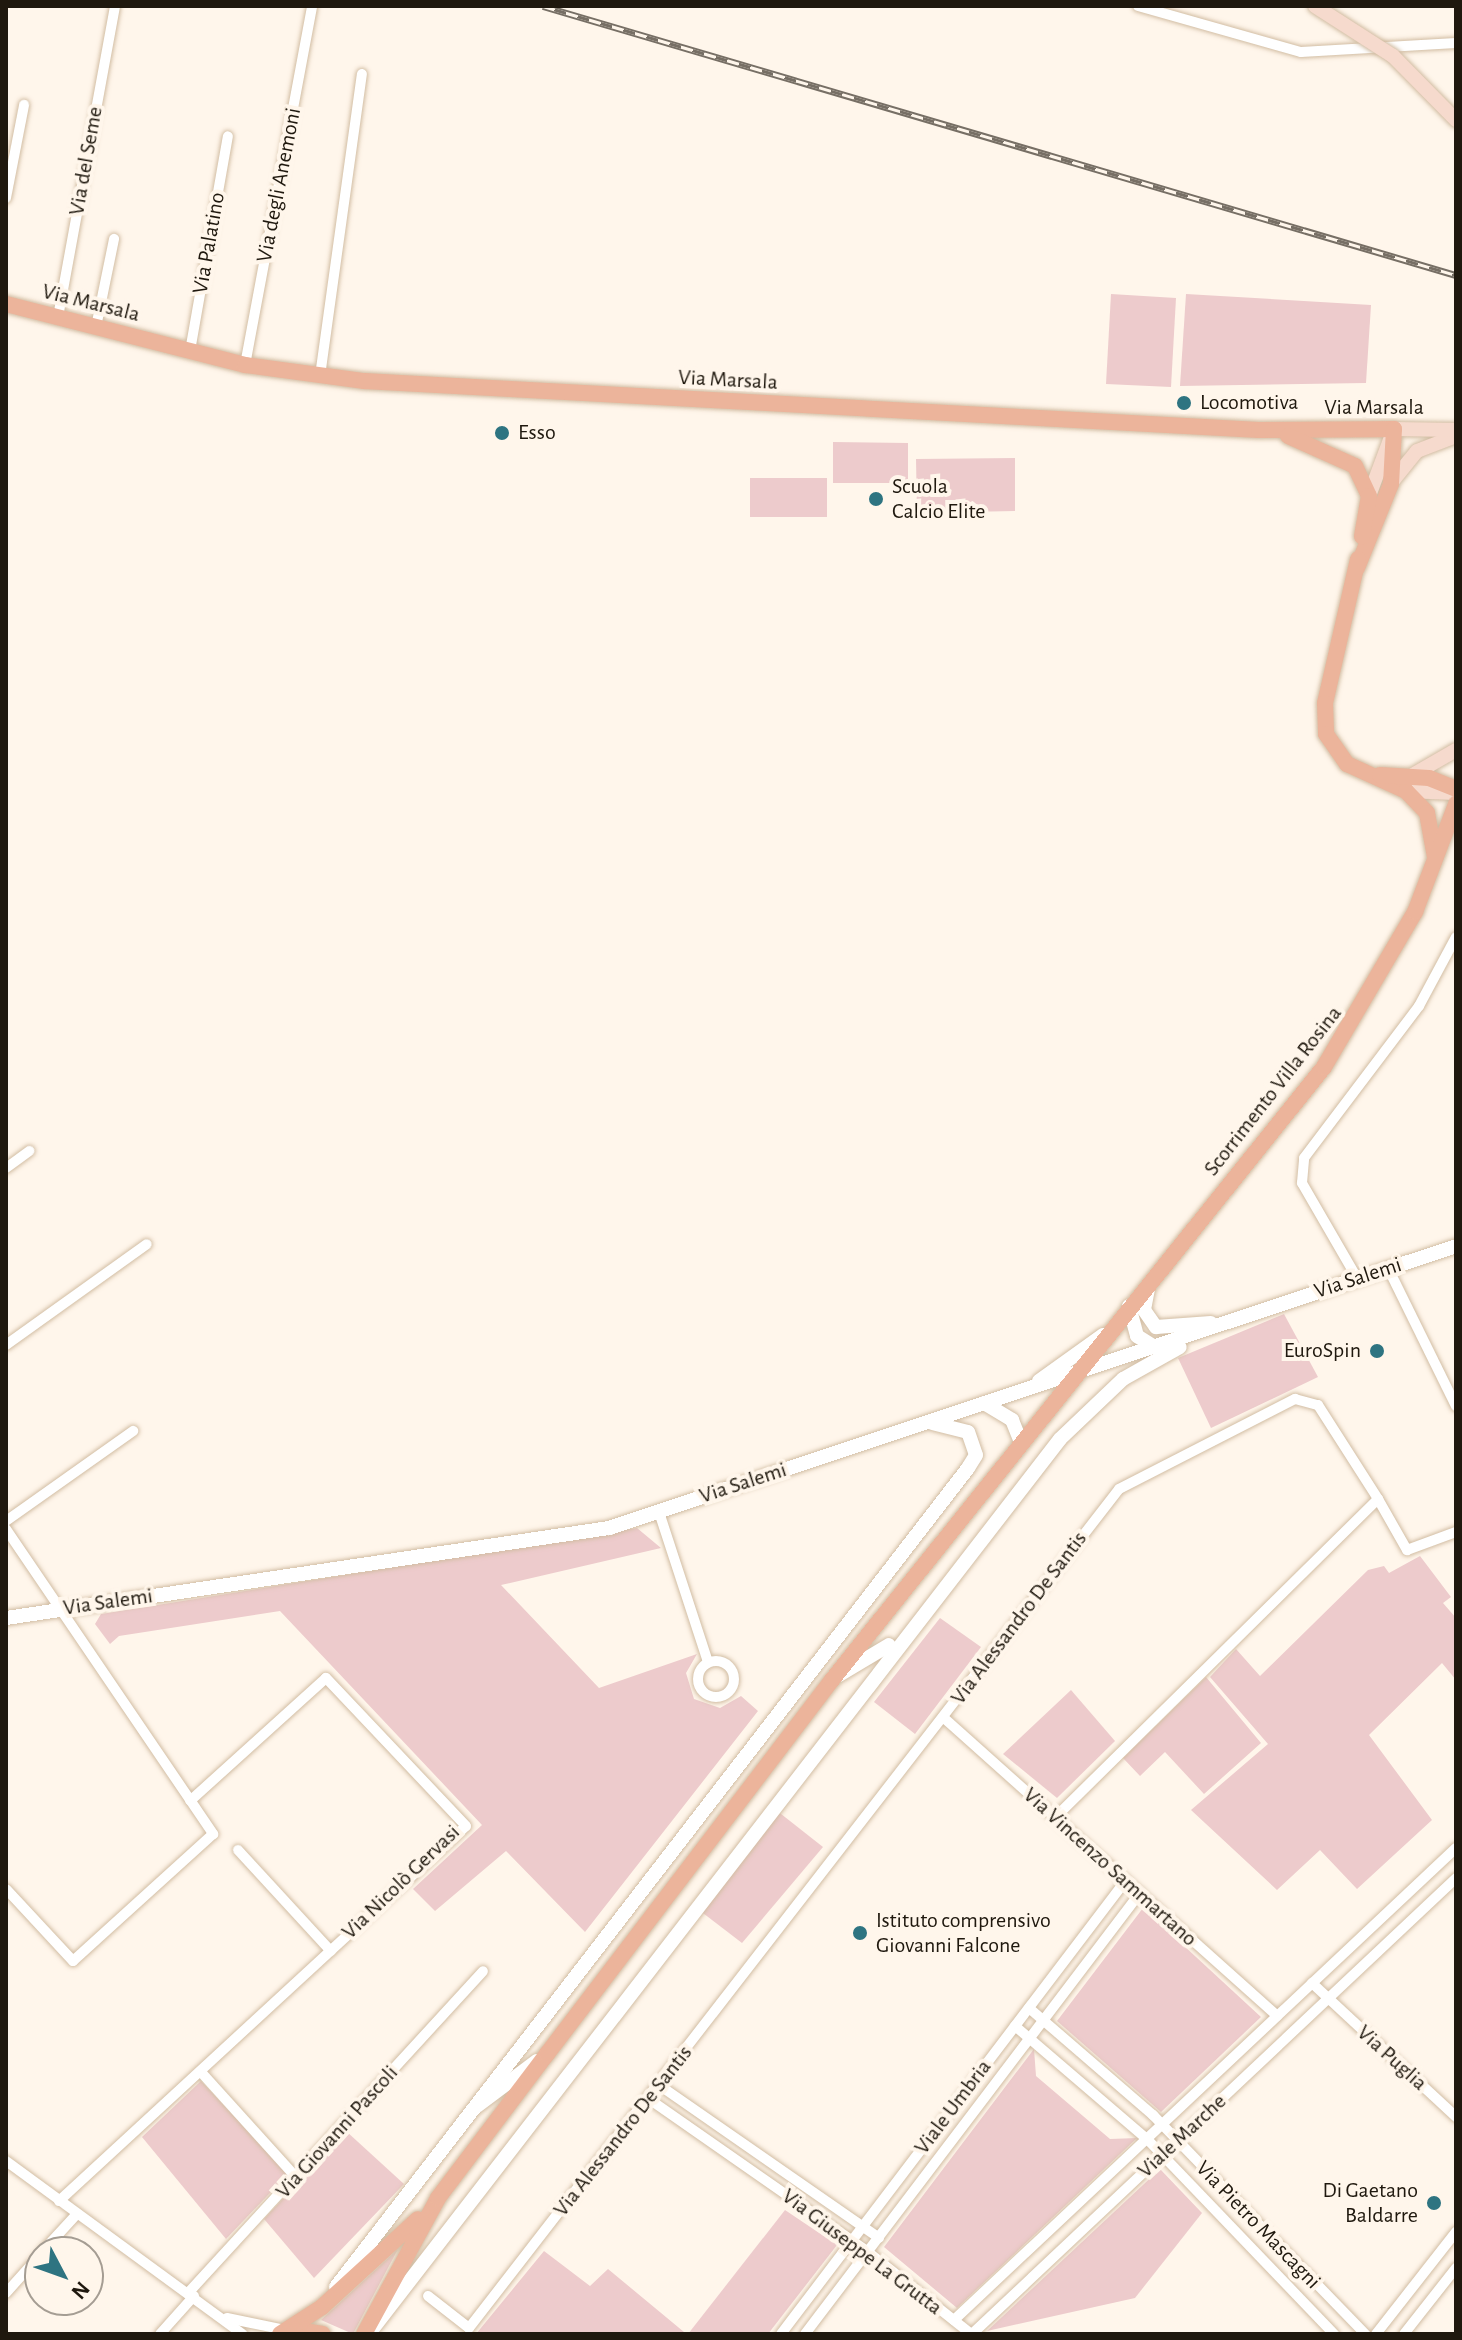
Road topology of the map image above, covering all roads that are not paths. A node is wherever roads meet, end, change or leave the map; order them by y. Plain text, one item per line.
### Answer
1 (115, 6) edge
2 (312, 6) edge
3 (1138, 6) edge
4 (1315, 6) edge
5 (1456, 43) edge
6 (362, 74) dead end
7 (24, 105) dead end
8 (1456, 120) edge
9 (228, 136) dead end
10 (6, 198) edge
11 (114, 239) dead end
12 (6, 304) edge
13 (58, 317) junction
14 (96, 327) junction
15 (190, 351) junction
16 (245, 365) junction
17 (320, 376) junction
18 (1394, 429) junction
19 (1259, 430) junction
20 (1456, 430) edge
21 (1456, 436) edge
22 (1391, 484) junction
23 (1369, 496) junction
24 (1357, 568) junction
25 (1456, 750) edge
26 (1408, 784) junction
27 (1456, 791) edge
28 (1456, 804) edge
29 (1436, 863) junction
30 (1456, 937) edge
31 (29, 1151) dead end
32 (6, 1168) edge
33 (147, 1244) dead end
34 (1456, 1246) edge
35 (1388, 1268) junction
36 (1357, 1278) junction
37 (1149, 1281) junction
38 (1129, 1306) junction
39 (1239, 1319) junction
40 (1118, 1321) junction
41 (1209, 1331) junction
42 (6, 1345) edge
43 (1156, 1348) junction
44 (1075, 1375) junction
45 (1016, 1393) junction
46 (984, 1403) junction
47 (1456, 1406) edge
48 (925, 1423) junction
49 (133, 1431) dead end
50 (1021, 1442) junction
51 (1378, 1499) junction
52 (659, 1512) junction
53 (6, 1521) edge
54 (6, 1529) edge
55 (1456, 1532) edge
56 (55, 1609) junction
57 (6, 1618) edge
58 (899, 1639) junction
59 (708, 1662) dead end
60 (832, 1680) junction
61 (943, 1717) junction
62 (190, 1801) junction
63 (1055, 1817) junction
64 (1456, 1848) edge
65 (238, 1850) dead end
66 (1456, 1878) edge
67 (1126, 1880) junction
68 (6, 1889) edge
69 (1140, 1893) junction
70 (1390, 1910) junction
71 (1376, 1923) junction
72 (1406, 1926) junction
73 (1392, 1939) junction
74 (331, 1951) junction
75 (483, 1971) dead end
76 (1312, 1983) junction
77 (1327, 1999) junction
78 (1029, 2008) junction
79 (1277, 2016) junction
80 (1043, 2021) junction
81 (1015, 2026) junction
82 (1029, 2039) junction
83 (547, 2054) junction
84 (201, 2072) junction
85 (659, 2085) junction
86 (649, 2099) junction
87 (463, 2117) junction
88 (1456, 2117) edge
89 (1162, 2125) junction
90 (1147, 2139) junction
91 (1176, 2141) junction
92 (1162, 2155) junction
93 (763, 2157) junction
94 (6, 2161) edge
95 (753, 2171) junction
96 (296, 2177) junction
97 (438, 2198) junction
98 (59, 2201) junction
99 (77, 2214) junction
100 (863, 2226) junction
101 (1456, 2232) edge
102 (57, 2236) edge
103 (879, 2238) junction
104 (852, 2241) junction
105 (868, 2252) junction
106 (1456, 2268) edge
107 (24, 2272) edge
108 (6, 2293) edge
109 (192, 2294) junction
110 (428, 2296) dead end
111 (978, 2298) junction
112 (322, 2307) junction
113 (225, 2317) junction
114 (954, 2320) junction
115 (286, 2331) edge
116 (966, 2332) edge
117 (160, 2334) edge
118 (242, 2334) edge
119 (323, 2334) edge
120 (366, 2334) edge
121 (781, 2334) edge
122 (805, 2334) edge
123 (1334, 2334) edge
124 (1365, 2334) edge
125 (1376, 2334) edge
126 (1404, 2334) edge

1 - 13 street, Via del Seme
2 - 16 street, Via degli Anemoni
3 - 5 street
4 - 8 main road, bridge
6 - 17 street
7 - 10 street
9 - 15 street, Via Palatino
11 - 14 street
12 - 13 main road, Via Marsala
13 - 14 main road, Via Marsala
14 - 15 main road, Via Marsala
15 - 16 main road, Via Marsala
16 - 17 main road, Via Marsala
17 - 19 main road, Via Marsala
18 - 19 main road, Via Marsala
18 - 20 main road, Via Marsala
18 - 22 main road
18 - 23 main road
19 - 23 main road
21 - 22 main road
22 - 24 main road
23 - 24 main road
24 - 26 main road
25 - 26 main road
26 - 27 main road
26 - 29 main road
28 - 29 main road, Scorrimento Villa Rosina
29 - 37 main road, Scorrimento Villa Rosina
30 - 36 street
31 - 32 street
33 - 42 street
34 - 35 street, Via Salemi
35 - 36 street, Via Salemi
35 - 47 street
36 - 39 street, Via Salemi
37 - 38 main road, Scorrimento Villa Rosina
37 - 39 street
38 - 40 main road, Scorrimento Villa Rosina
38 - 43 street
39 - 41 street, Via Salemi
40 - 44 main road, Scorrimento Villa Rosina
40 - 45 street
41 - 43 street, Via Salemi
41 - 58 street
43 - 44 street, Via Salemi
44 - 45 street, Via Salemi
44 - 50 main road, Scorrimento Villa Rosina
45 - 46 street, Via Salemi
46 - 48 street, Via Salemi
46 - 50 street
48 - 52 street, Via Salemi
48 - 87 street
49 - 53 street
50 - 60 main road, Scorrimento Villa Rosina
51 - 55 street
51 - 61 street, Via Alessandro De Santis
51 - 63 street
52 - 56 street, Via Salemi
52 - 59 street
54 - 56 street
56 - 57 street, Via Salemi
56 - 62 street
58 - 60 street
58 - 120 street
60 - 83 main road, Scorrimento Villa Rosina
61 - 63 street, Via Vincenzo Sammartano
61 - 85 street, Via Alessandro De Santis
62 - 68 street
62 - 74 street, Via Nicolò Gervasi
63 - 67 street, Via Vincenzo Sammartano
64 - 70 street, Viale Marche
65 - 74 street
66 - 72 street, Viale Marche
67 - 69 street, Via Vincenzo Sammartano
67 - 78 street, Viale Umbria
69 - 79 street, Via Vincenzo Sammartano
69 - 80 street, Viale Umbria
70 - 71 street, Viale Marche
70 - 72 street
71 - 73 street
71 - 76 street, Viale Marche
72 - 73 street, Viale Marche
73 - 77 street, Viale Marche
74 - 84 street, Via Nicolò Gervasi
75 - 96 street, Via Giovanni Pascoli
76 - 77 street, Via Puglia
76 - 79 street, Viale Marche
77 - 88 street, Via Puglia
77 - 91 street, Viale Marche
78 - 80 street, Via Pietro Mascagni
78 - 81 street, Viale Umbria
79 - 89 street, Viale Marche
80 - 82 street, Viale Umbria
80 - 89 street, Via Pietro Mascagni
81 - 82 street, Via Pietro Mascagni
81 - 100 street, Viale Umbria
82 - 90 street, Via Pietro Mascagni
82 - 103 street, Viale Umbria
83 - 87 street
83 - 97 main road, Scorrimento Villa Rosina
84 - 96 street
84 - 98 street, Via Nicolò Gervasi
85 - 86 street, Via Alessandro De Santis
85 - 93 street, Via Giuseppe La Grutta
86 - 95 street, Via Giuseppe La Grutta
86 - 110 street, Via Alessandro De Santis
87 - 112 street
89 - 90 street, Viale Marche
89 - 91 street, Via Pietro Mascagni
90 - 92 street, Via Pietro Mascagni
90 - 111 street, Viale Marche
91 - 92 street, Viale Marche
91 - 124 street, Via Pietro Mascagni
92 - 116 street, Viale Marche
92 - 123 street, Via Pietro Mascagni
93 - 95 street
93 - 100 street, Via Giuseppe La Grutta
94 - 98 street
95 - 104 street, Via Giuseppe La Grutta
96 - 109 street, Via Giovanni Pascoli
97 - 112 main road
97 - 120 main road
98 - 99 street
99 - 102 street
99 - 109 street
100 - 103 street, Via Giuseppe La Grutta
100 - 104 street, Viale Umbria
101 - 125 street
103 - 105 street, Viale Umbria
104 - 105 street, Via Giuseppe La Grutta
104 - 121 street, Viale Umbria
105 - 114 street, Via Giuseppe La Grutta
105 - 122 street, Viale Umbria
106 - 126 street
107 - 108 street
109 - 113 street
109 - 117 street, Via Giovanni Pascoli
111 - 114 street, Viale Marche
111 - 116 street, Viale Marche
112 - 115 main road
113 - 115 street
113 - 118 street
114 - 116 street, Via Giuseppe La Grutta
115 - 119 main road

